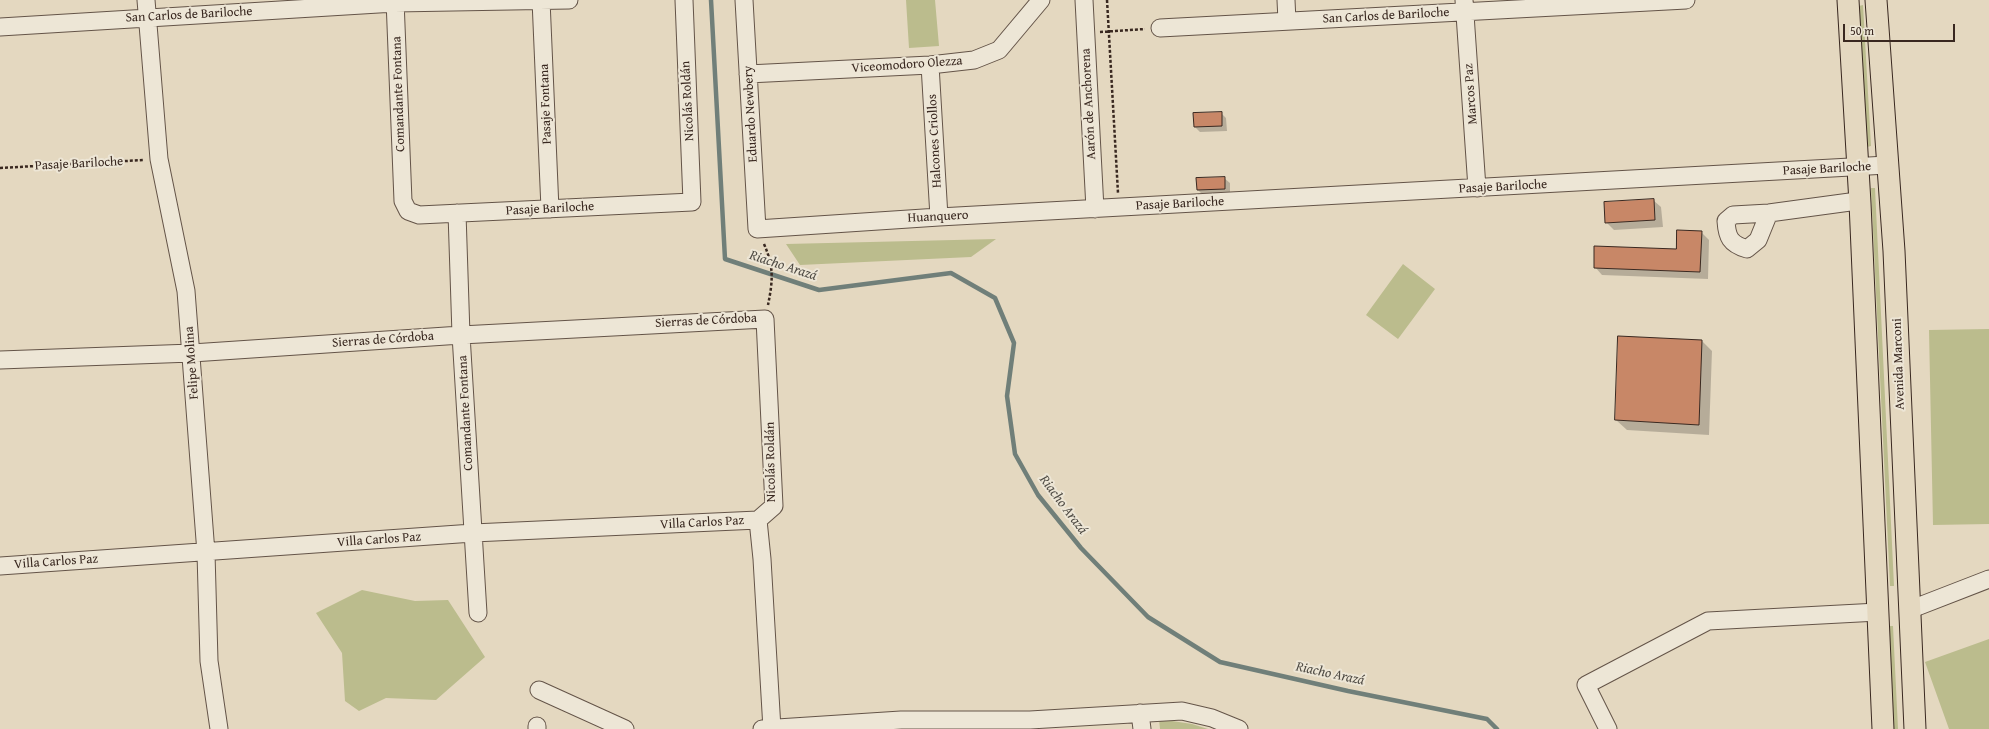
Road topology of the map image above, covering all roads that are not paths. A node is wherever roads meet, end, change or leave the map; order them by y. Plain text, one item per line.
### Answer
1 (146, 0) edge
2 (569, 0) edge
3 (684, 0) edge
4 (744, 0) edge
5 (1041, 0) edge
6 (1084, 0) edge
7 (1286, 0) edge
8 (1686, 0) edge
9 (1848, 0) edge
10 (1876, 0) edge
11 (395, 1) edge
12 (542, 1) edge
13 (1653, 1) edge
14 (1464, 6) edge
15 (147, 18) junction
16 (1287, 21) junction
17 (0, 27) edge
18 (1160, 28) road end
19 (930, 65) junction
20 (748, 74) junction
21 (1887, 165) junction
22 (1858, 167) junction
23 (1477, 188) junction
24 (692, 202) joint
25 (1860, 203) junction
26 (1119, 207) joint
27 (550, 209) junction
28 (1095, 209) junction
29 (408, 211) joint
30 (457, 213) junction
31 (1769, 213) dead end
32 (939, 217) junction
33 (757, 229) joint
34 (765, 319) joint
35 (461, 335) junction
36 (192, 354) junction
37 (0, 360) edge
38 (758, 520) junction
39 (473, 533) junction
40 (206, 553) junction
41 (0, 566) edge
42 (1989, 579) edge
43 (1909, 610) junction
44 (1878, 612) junction
45 (478, 613) dead end
46 (539, 690) dead end
47 (1141, 721) edge
48 (1030, 724) edge
49 (902, 725) edge
50 (219, 729) edge
51 (625, 729) edge
52 (762, 729) edge
53 (772, 729) edge
54 (1239, 729) edge
55 (1608, 729) edge
56 (1883, 729) edge
57 (1915, 729) edge

1 - 15 street, Felipe Molina
2 - 12 street, San Carlos de Bariloche
3 - 24 street, Nicolás Roldán
4 - 20 street, Eduardo Newbery
5 - 19 street, Viceomodoro Olezza
6 - 28 street, Aarón de Anchorena
7 - 16 street
8 - 13 street, San Carlos de Bariloche
9 - 22 main road
10 - 21 main road, Avenida Marconi
11 - 12 street, San Carlos de Bariloche
11 - 15 street, San Carlos de Bariloche
11 - 29 street, Comandante Fontana
12 - 27 street, Pasaje Fontana
13 - 14 street, San Carlos de Bariloche
14 - 16 street, San Carlos de Bariloche
14 - 23 street, Marcos Paz
15 - 17 street, San Carlos de Bariloche
15 - 36 street, Felipe Molina
16 - 18 street, San Carlos de Bariloche
19 - 20 street, Viceomodoro Olezza
19 - 32 street, Halcones Criollos
20 - 33 street, Eduardo Newbery
21 - 22 street, Pasaje Bariloche
21 - 43 main road, Avenida Marconi
22 - 23 street, Pasaje Bariloche
22 - 25 main road
23 - 26 street, Pasaje Bariloche
24 - 27 street, Pasaje Bariloche
25 - 31 street
25 - 44 main road
26 - 28 street, Huanquero
27 - 30 street, Pasaje Bariloche
28 - 32 street, Huanquero
29 - 30 street, Pasaje Bariloche
30 - 35 street, Comandante Fontana
32 - 33 street, Huanquero
34 - 35 street, Sierras de Córdoba
34 - 38 street, Nicolás Roldán
35 - 36 street, Sierras de Córdoba
35 - 39 street, Comandante Fontana
36 - 37 street, Sierras de Córdoba
36 - 40 street, Felipe Molina
38 - 39 street, Villa Carlos Paz
38 - 53 street, Nicolás Roldán
39 - 40 street, Villa Carlos Paz
39 - 45 street, Comandante Fontana
40 - 41 street, Villa Carlos Paz
40 - 50 street, Felipe Molina
42 - 43 street
43 - 44 main road
43 - 57 main road, Avenida Marconi
44 - 55 street
44 - 56 main road
46 - 51 street
47 - 48 street
47 - 54 street
48 - 49 street
49 - 53 street
52 - 53 street

